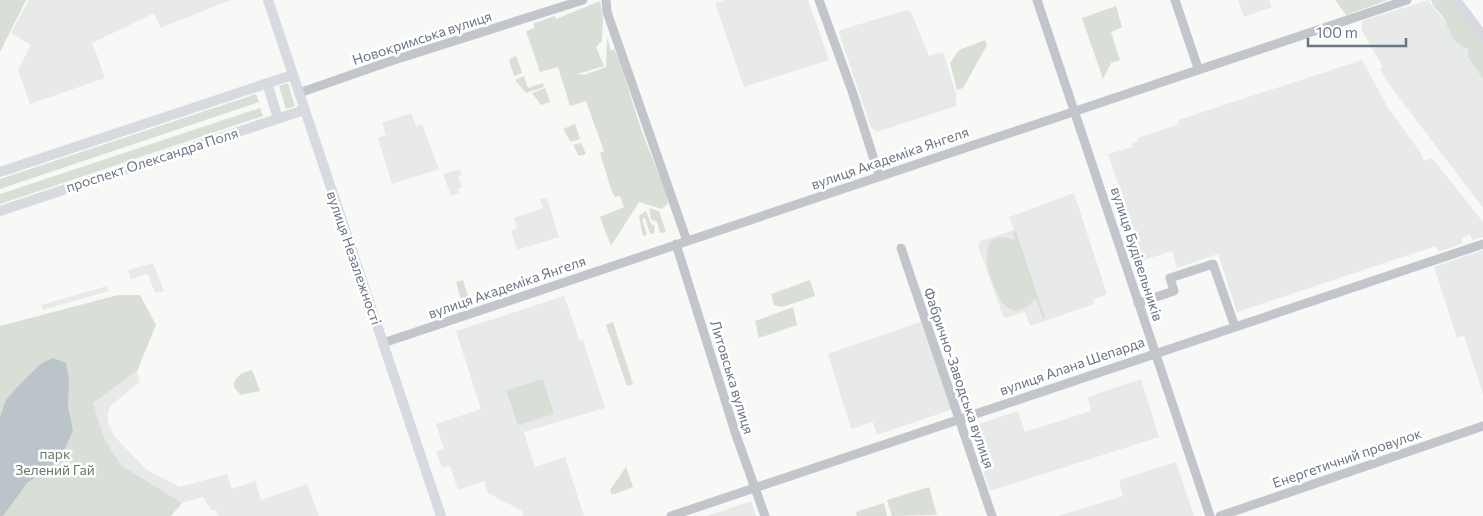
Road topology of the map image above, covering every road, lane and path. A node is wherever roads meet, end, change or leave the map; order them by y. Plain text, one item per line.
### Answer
1 (268, 0) edge
2 (582, 0) edge
3 (606, 0) edge
4 (819, 0) edge
5 (1037, 0) edge
6 (1175, 0) edge
7 (1408, 0) edge
8 (1456, 0) edge
9 (1483, 36) edge
10 (1198, 68) junction
11 (292, 75) junction
12 (267, 83) junction
13 (299, 93) junction
14 (304, 110) junction
15 (1074, 111) junction
16 (278, 118) junction
17 (0, 172) edge
18 (879, 175) junction
19 (0, 210) edge
20 (687, 241) junction
21 (676, 244) junction
22 (1483, 244) edge
23 (901, 248) dead end
24 (1138, 303) junction
25 (1235, 327) junction
26 (383, 343) junction
27 (1155, 353) junction
28 (959, 419) junction
29 (1483, 426) edge
30 (754, 488) junction
31 (441, 516) edge
32 (671, 516) edge
33 (765, 516) edge
34 (992, 516) edge
35 (1210, 516) edge
36 (1220, 516) edge

1 - 11 main road, вулиця Незалежності
2 - 13 street, Новокримська вулиця
3 - 20 street
4 - 18 street
5 - 15 street, вулиця Будівельників
6 - 10 street
7 - 10 street, вулиця Академіка Янгеля
8 - 9 main road
10 - 15 street, вулиця Академіка Янгеля
11 - 12 main road
11 - 13 main road, вулиця Незалежності
12 - 16 main road
12 - 17 main road
13 - 14 main road, вулиця Незалежності
14 - 16 main road, проспект Олександра Поля
14 - 26 main road, вулиця Незалежності
15 - 18 street, вулиця Академіка Янгеля
15 - 24 street, вулиця Будівельників
16 - 19 main road, проспект Олександра Поля
18 - 20 street, вулиця Академіка Янгеля
20 - 21 street, вулиця Академіка Янгеля
21 - 26 street, вулиця Академіка Янгеля
21 - 30 street, Литовська вулиця
22 - 25 street, вулиця Алана Шепарда
23 - 28 street, Фабрично-Заводська вулиця
24 - 25 street
24 - 27 street, вулиця Будівельників
25 - 27 street, вулиця Алана Шепарда
26 - 31 main road, вулиця Незалежності
27 - 28 street, вулиця Алана Шепарда
27 - 35 street, вулиця Будівельників
28 - 30 street, вулиця Алана Шепарда
28 - 34 street, Фабрично-Заводська вулиця
29 - 36 street, Енергетичний провулок
30 - 32 street, вулиця Алана Шепарда
30 - 33 street, Литовська вулиця

